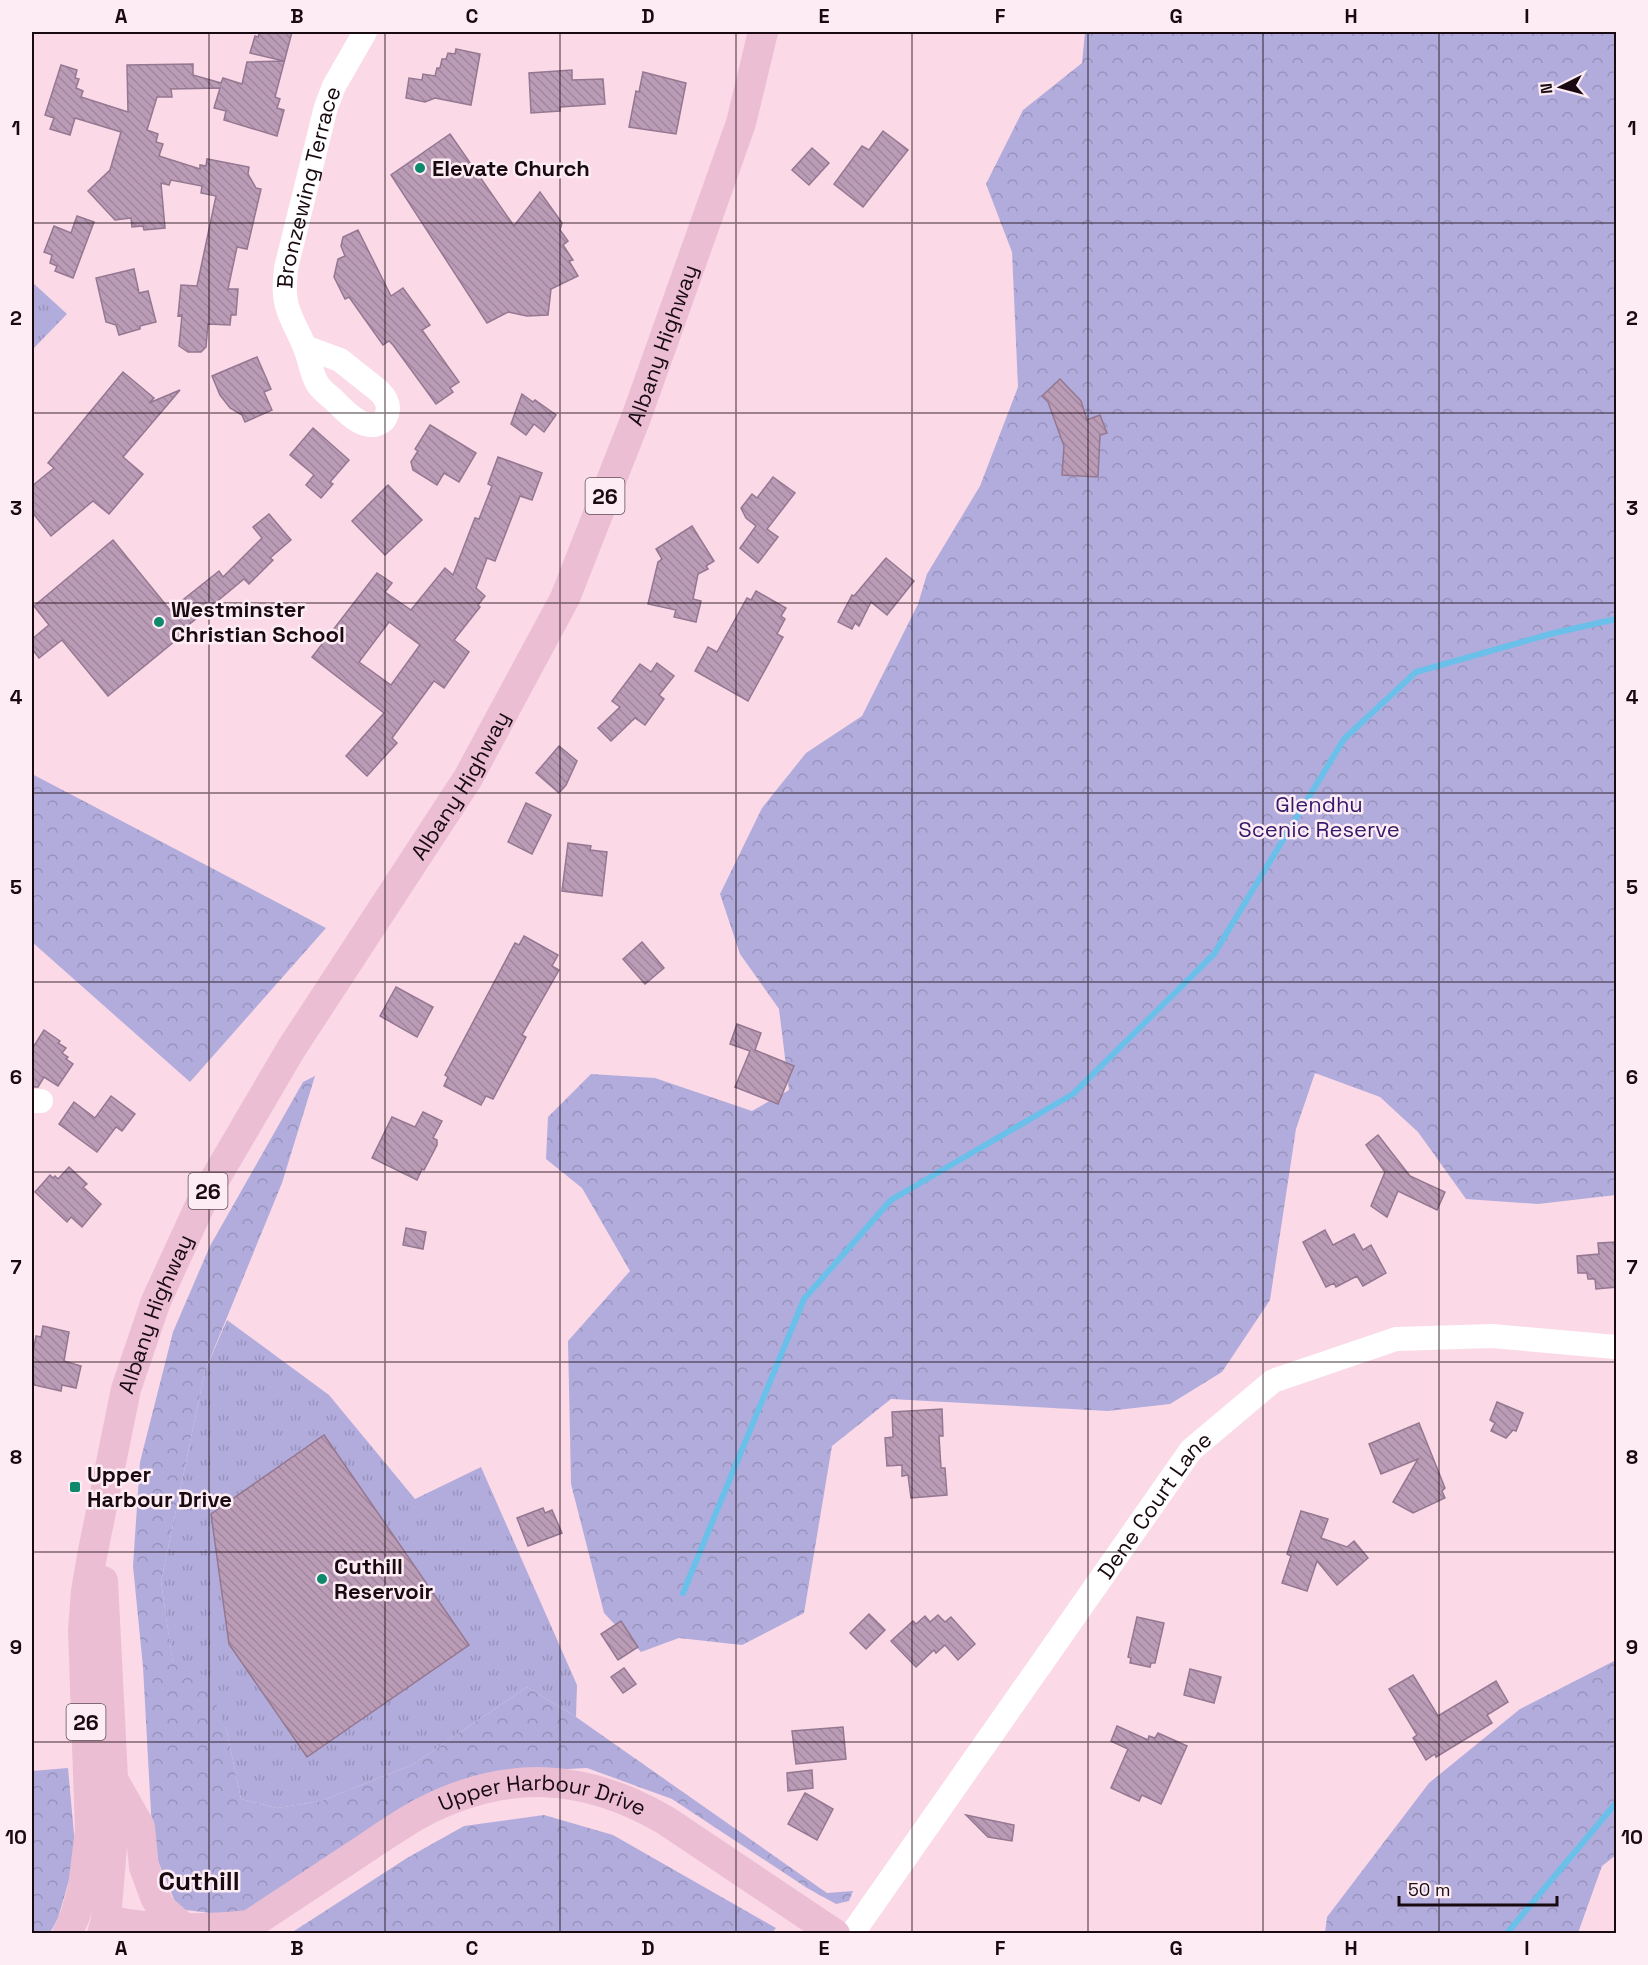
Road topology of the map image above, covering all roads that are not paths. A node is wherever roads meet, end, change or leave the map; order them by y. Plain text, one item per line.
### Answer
1 (365, 32) edge
2 (763, 32) edge
3 (305, 347) dead end
4 (1617, 1347) edge
5 (102, 1509) junction
6 (113, 1778) junction
7 (104, 1927) edge
8 (183, 1927) junction
9 (242, 1929) edge
10 (67, 1934) edge
11 (835, 1934) edge
12 (852, 1934) edge

1 - 3 street, Bronzewing Terrace
2 - 5 main road, Albany Highway / 26
4 - 12 street, Dene Court Lane
5 - 6 main road, Albany Highway / 26
5 - 10 main road, Albany Highway / 26
6 - 7 main road, Albany Highway / 26
6 - 8 main road
7 - 8 main road, Upper Harbour Drive
8 - 9 main road, Upper Harbour Drive
9 - 11 main road, Upper Harbour Drive

